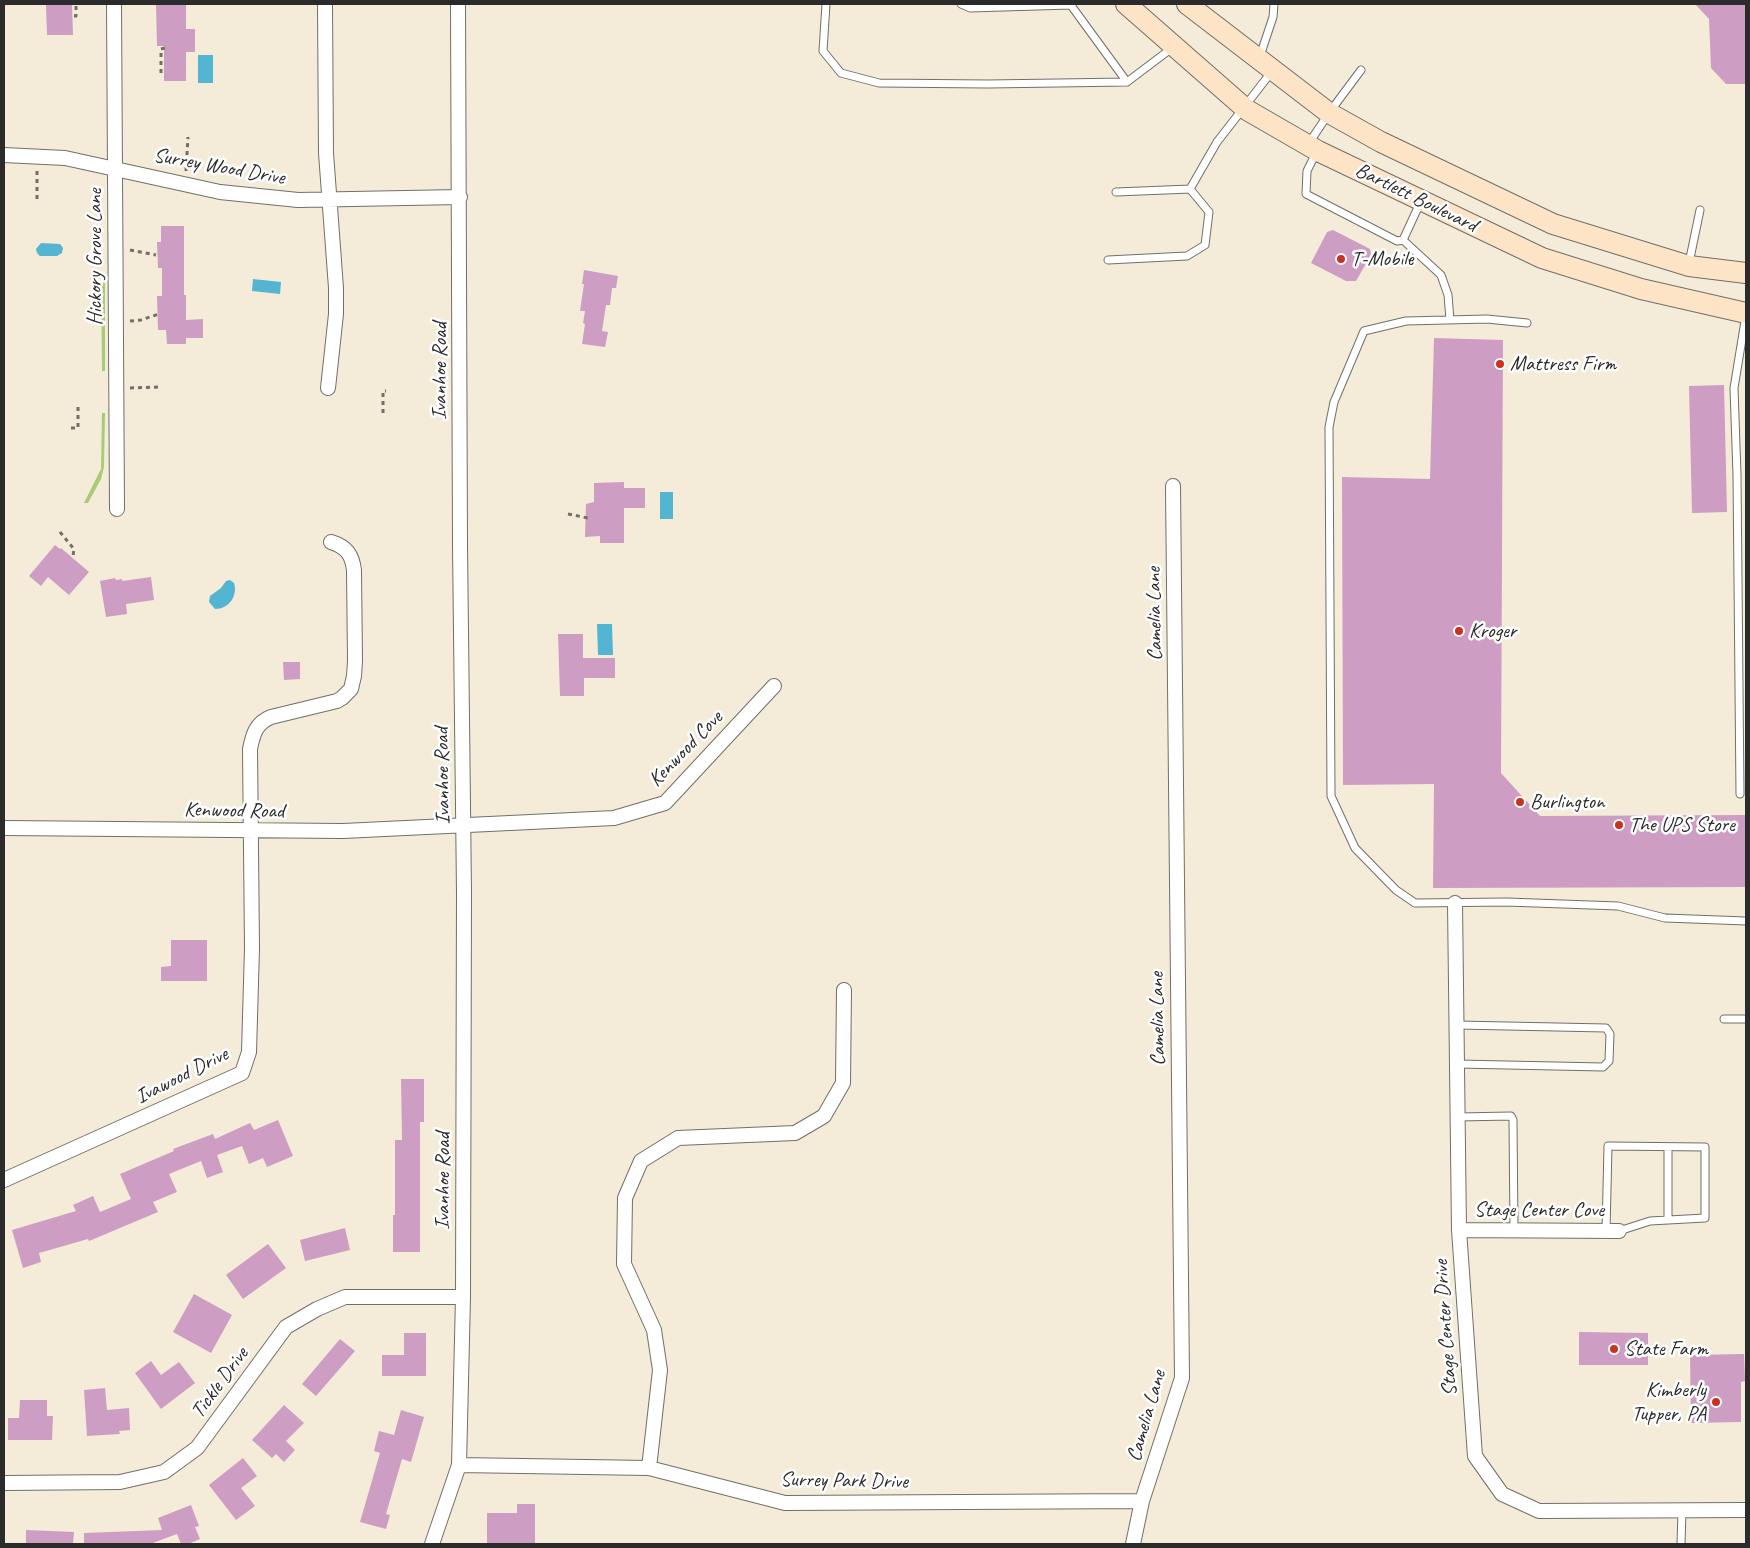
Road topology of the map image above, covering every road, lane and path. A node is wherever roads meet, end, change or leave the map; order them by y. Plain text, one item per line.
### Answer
1 (76, 4) edge
2 (114, 4) edge
3 (325, 4) edge
4 (458, 4) edge
5 (826, 4) edge
6 (961, 4) edge
7 (1070, 4) edge
8 (1126, 4) edge
9 (1186, 4) edge
10 (1274, 4) edge
11 (74, 16) dead end
12 (1175, 46) junction
13 (165, 48) dead end
14 (1266, 65) junction
15 (1361, 70) dead end
16 (161, 73) dead end
17 (1127, 82) junction
18 (1244, 108) junction
19 (1329, 113) junction
20 (188, 137) dead end
21 (1313, 148) junction
22 (4, 155) edge
23 (37, 166) dead end
24 (114, 168) junction
25 (186, 173) dead end
26 (1190, 189) junction
27 (1116, 192) dead end
28 (460, 197) junction
29 (37, 199) dead end
30 (330, 200) junction
31 (1421, 200) junction
32 (1700, 210) dead end
33 (1403, 240) junction
34 (128, 250) dead end
35 (156, 255) dead end
36 (1108, 260) dead end
37 (1689, 266) junction
38 (1746, 273) edge
39 (1746, 313) edge
40 (159, 314) dead end
41 (1450, 320) junction
42 (128, 321) dead end
43 (1527, 323) dead end
44 (1738, 363) junction
45 (1746, 363) edge
46 (159, 387) dead end
47 (128, 388) dead end
48 (328, 388) dead end
49 (386, 391) dead end
50 (78, 404) dead end
51 (382, 413) dead end
52 (71, 428) dead end
53 (1173, 486) dead end
54 (117, 510) dead end
55 (568, 514) dead end
56 (588, 518) dead end
57 (60, 532) dead end
58 (331, 542) dead end
59 (73, 556) dead end
60 (1738, 575) junction
61 (1746, 575) edge
62 (774, 686) dead end
63 (1740, 794) dead end
64 (463, 826) junction
65 (4, 828) edge
66 (250, 831) junction
67 (1455, 903) junction
68 (1746, 921) edge
69 (844, 990) dead end
70 (1746, 1018) edge
71 (1724, 1019) dead end
72 (1457, 1025) junction
73 (1458, 1064) junction
74 (1458, 1117) junction
75 (1668, 1147) junction
76 (4, 1180) edge
77 (1668, 1220) junction
78 (1459, 1230) junction
79 (1514, 1230) junction
80 (1613, 1231) junction
81 (463, 1297) junction
82 (459, 1466) junction
83 (649, 1468) junction
84 (4, 1483) edge
85 (1142, 1501) junction
86 (1682, 1510) junction
87 (1746, 1510) edge
88 (432, 1544) edge
89 (1133, 1544) edge
90 (1681, 1544) edge

1 - 11 path
2 - 24 street, Hickory Grove Lane
3 - 30 street
4 - 28 street, Ivanhoe Road
5 - 17 lane
6 - 7 lane
7 - 17 lane
8 - 12 main road, Bartlett Boulevard
9 - 14 main road, Bartlett Boulevard
10 - 14 lane
12 - 17 lane
12 - 18 main road, Bartlett Boulevard
13 - 16 path
14 - 18 lane
14 - 19 main road, Bartlett Boulevard
15 - 19 lane
18 - 21 main road, Bartlett Boulevard
18 - 26 lane
19 - 21 lane
19 - 37 main road, Bartlett Boulevard
20 - 25 path
21 - 31 main road, Bartlett Boulevard
21 - 33 lane
22 - 24 street, Surrey Wood Drive
23 - 29 path
24 - 30 street, Surrey Wood Drive
24 - 54 street, Hickory Grove Lane
26 - 27 lane
26 - 36 lane
28 - 30 street, Surrey Wood Drive
28 - 64 street, Ivanhoe Road
30 - 48 street
31 - 33 lane
31 - 39 main road, Bartlett Boulevard
32 - 37 lane
33 - 41 lane
34 - 35 path
37 - 38 main road, Bartlett Boulevard
39 - 44 lane
40 - 42 path
41 - 43 lane
41 - 67 lane
44 - 45 lane
44 - 60 lane
46 - 47 path
49 - 51 path
50 - 52 path
53 - 85 street, Camelia Lane
55 - 56 path
57 - 59 path
58 - 66 street, Ivawood Drive
60 - 61 lane
60 - 63 lane
62 - 64 street, Kenwood Cove
64 - 66 street, Kenwood Road
64 - 81 street, Ivanhoe Road
65 - 66 street, Kenwood Road
66 - 76 street, Ivawood Drive
67 - 68 lane
67 - 72 street, Stage Center Drive
69 - 83 street
70 - 71 lane
72 - 73 street, Stage Center Drive
72 - 73 lane
73 - 74 street, Stage Center Drive
74 - 78 street, Stage Center Drive
74 - 79 lane
75 - 77 lane
75 - 77 lane
75 - 80 lane
77 - 80 lane
78 - 79 street, Stage Center Cove
78 - 86 street, Stage Center Drive
79 - 80 street, Stage Center Cove
81 - 82 street, Ivanhoe Road
81 - 84 street, Tickle Drive
82 - 83 street, Surrey Park Drive
82 - 88 street, Ivanhoe Road
83 - 85 street, Surrey Park Drive
85 - 89 street, Camelia Lane
86 - 87 street, Stage Center Drive
86 - 90 lane

